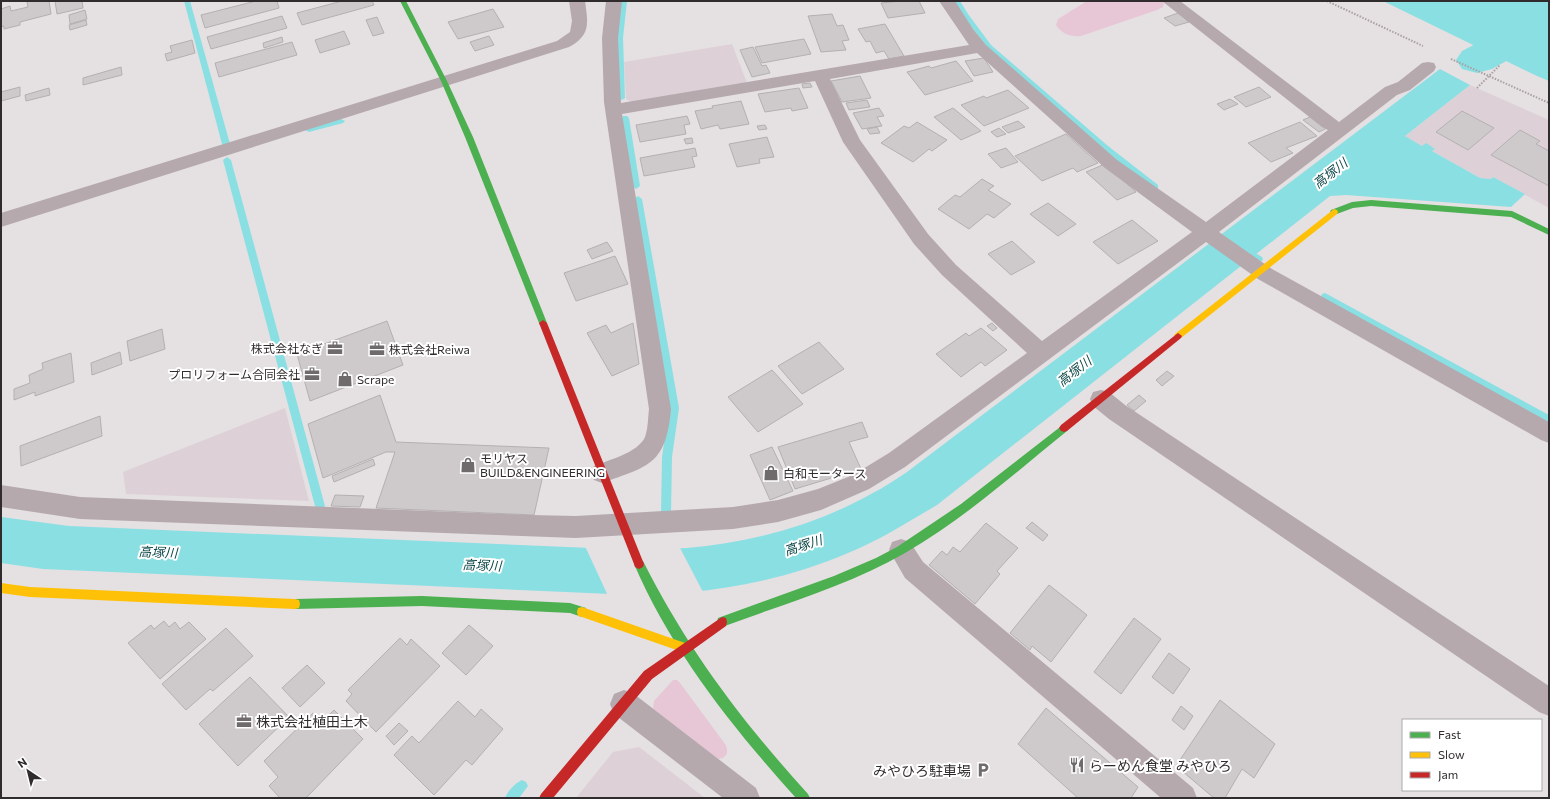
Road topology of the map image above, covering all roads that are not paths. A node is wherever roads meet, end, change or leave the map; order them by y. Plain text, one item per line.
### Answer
1 (403, 1) edge
2 (577, 1) edge
3 (614, 1) edge
4 (947, 1) edge
5 (1170, 1) edge
6 (980, 48) junction
7 (1428, 67) dead end
8 (820, 75) junction
9 (444, 81) junction
10 (613, 110) junction
11 (1340, 129) junction
12 (1, 220) edge
13 (1549, 232) edge
14 (1205, 233) junction
15 (1256, 268) junction
16 (1040, 353) junction
17 (1101, 399) junction
18 (1549, 433) edge
19 (602, 473) junction
20 (1, 496) edge
21 (624, 529) junction
22 (901, 550) junction
23 (1, 588) edge
24 (685, 648) junction
25 (1549, 702) edge
26 (624, 704) junction
27 (545, 798) edge
28 (746, 798) edge
29 (804, 798) edge
30 (1183, 798) edge

1 - 9 street
2 - 9 street
3 - 10 street
4 - 6 street
5 - 11 street
6 - 8 street
6 - 14 street
7 - 11 street
8 - 10 street
8 - 16 street
9 - 12 street
9 - 19 street
10 - 19 street
11 - 14 street
13 - 15 street
14 - 15 street
14 - 16 street
15 - 17 street
15 - 18 street
16 - 21 street
17 - 22 street
17 - 25 street
19 - 21 street
20 - 21 street
21 - 24 street
22 - 24 street
22 - 30 street
23 - 24 street
24 - 26 street
24 - 29 street
26 - 27 street
26 - 28 street

